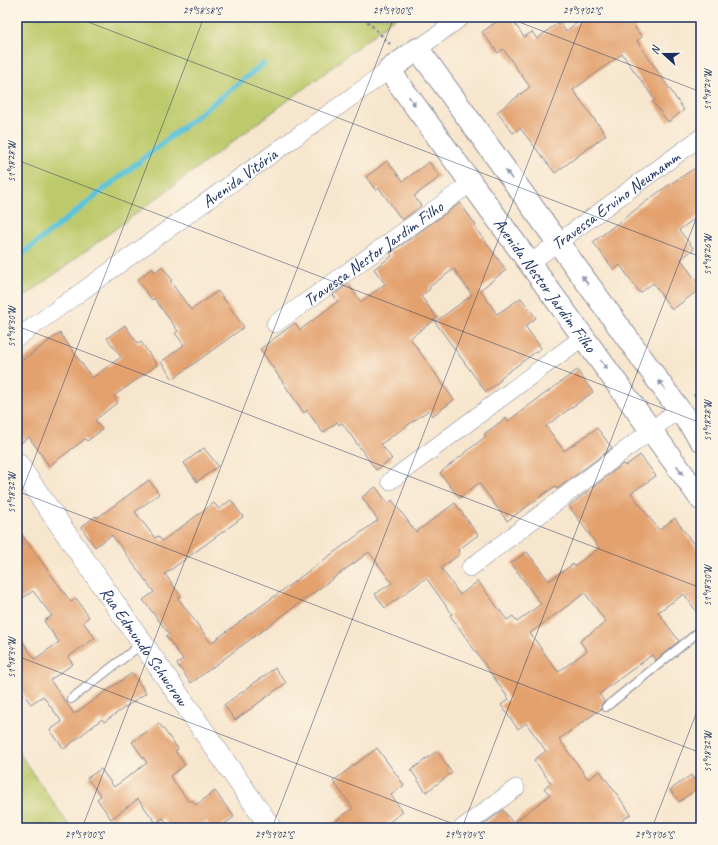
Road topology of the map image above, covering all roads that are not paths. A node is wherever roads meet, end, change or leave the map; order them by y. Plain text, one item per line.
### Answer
1 (462, 17) edge
2 (404, 59) junction
3 (701, 136) edge
4 (471, 183) junction
5 (558, 243) junction
6 (530, 263) junction
7 (275, 324) dead end
8 (583, 337) junction
9 (17, 338) edge
10 (679, 409) junction
11 (651, 430) junction
12 (701, 440) edge
13 (17, 463) edge
14 (390, 481) dead end
15 (701, 499) edge
16 (470, 568) dead end
17 (701, 630) edge
18 (143, 644) junction
19 (71, 699) dead end
20 (606, 707) dead end
21 (516, 788) dead end
22 (271, 828) edge
23 (462, 828) edge

1 - 2 street, Avenida Vitória
2 -> 4 main road, Avenida Nestor Jardim Filho
5 -> 2 main road, Avenida Nestor Jardim Filho
2 - 9 street, Avenida Vitória
3 - 5 street, Travessa Ervino Neumamm
4 - 6 main road, Avenida Nestor Jardim Filho
4 - 7 street, Travessa Nestor Jardim Filho
5 - 6 street, Travessa Ervino Neumamm
10 -> 5 main road, Avenida Nestor Jardim Filho
6 - 8 main road, Avenida Nestor Jardim Filho
8 -> 11 main road, Avenida Nestor Jardim Filho
8 - 14 street
10 - 11 street
10 - 12 main road, Avenida Nestor Jardim Filho
11 -> 15 main road, Avenida Nestor Jardim Filho
11 - 16 street
13 - 18 street, Rua Edmundo Schwcrow
17 - 20 lane
18 - 19 lane
18 - 22 street, Rua Edmundo Schwcrow
21 - 23 street

